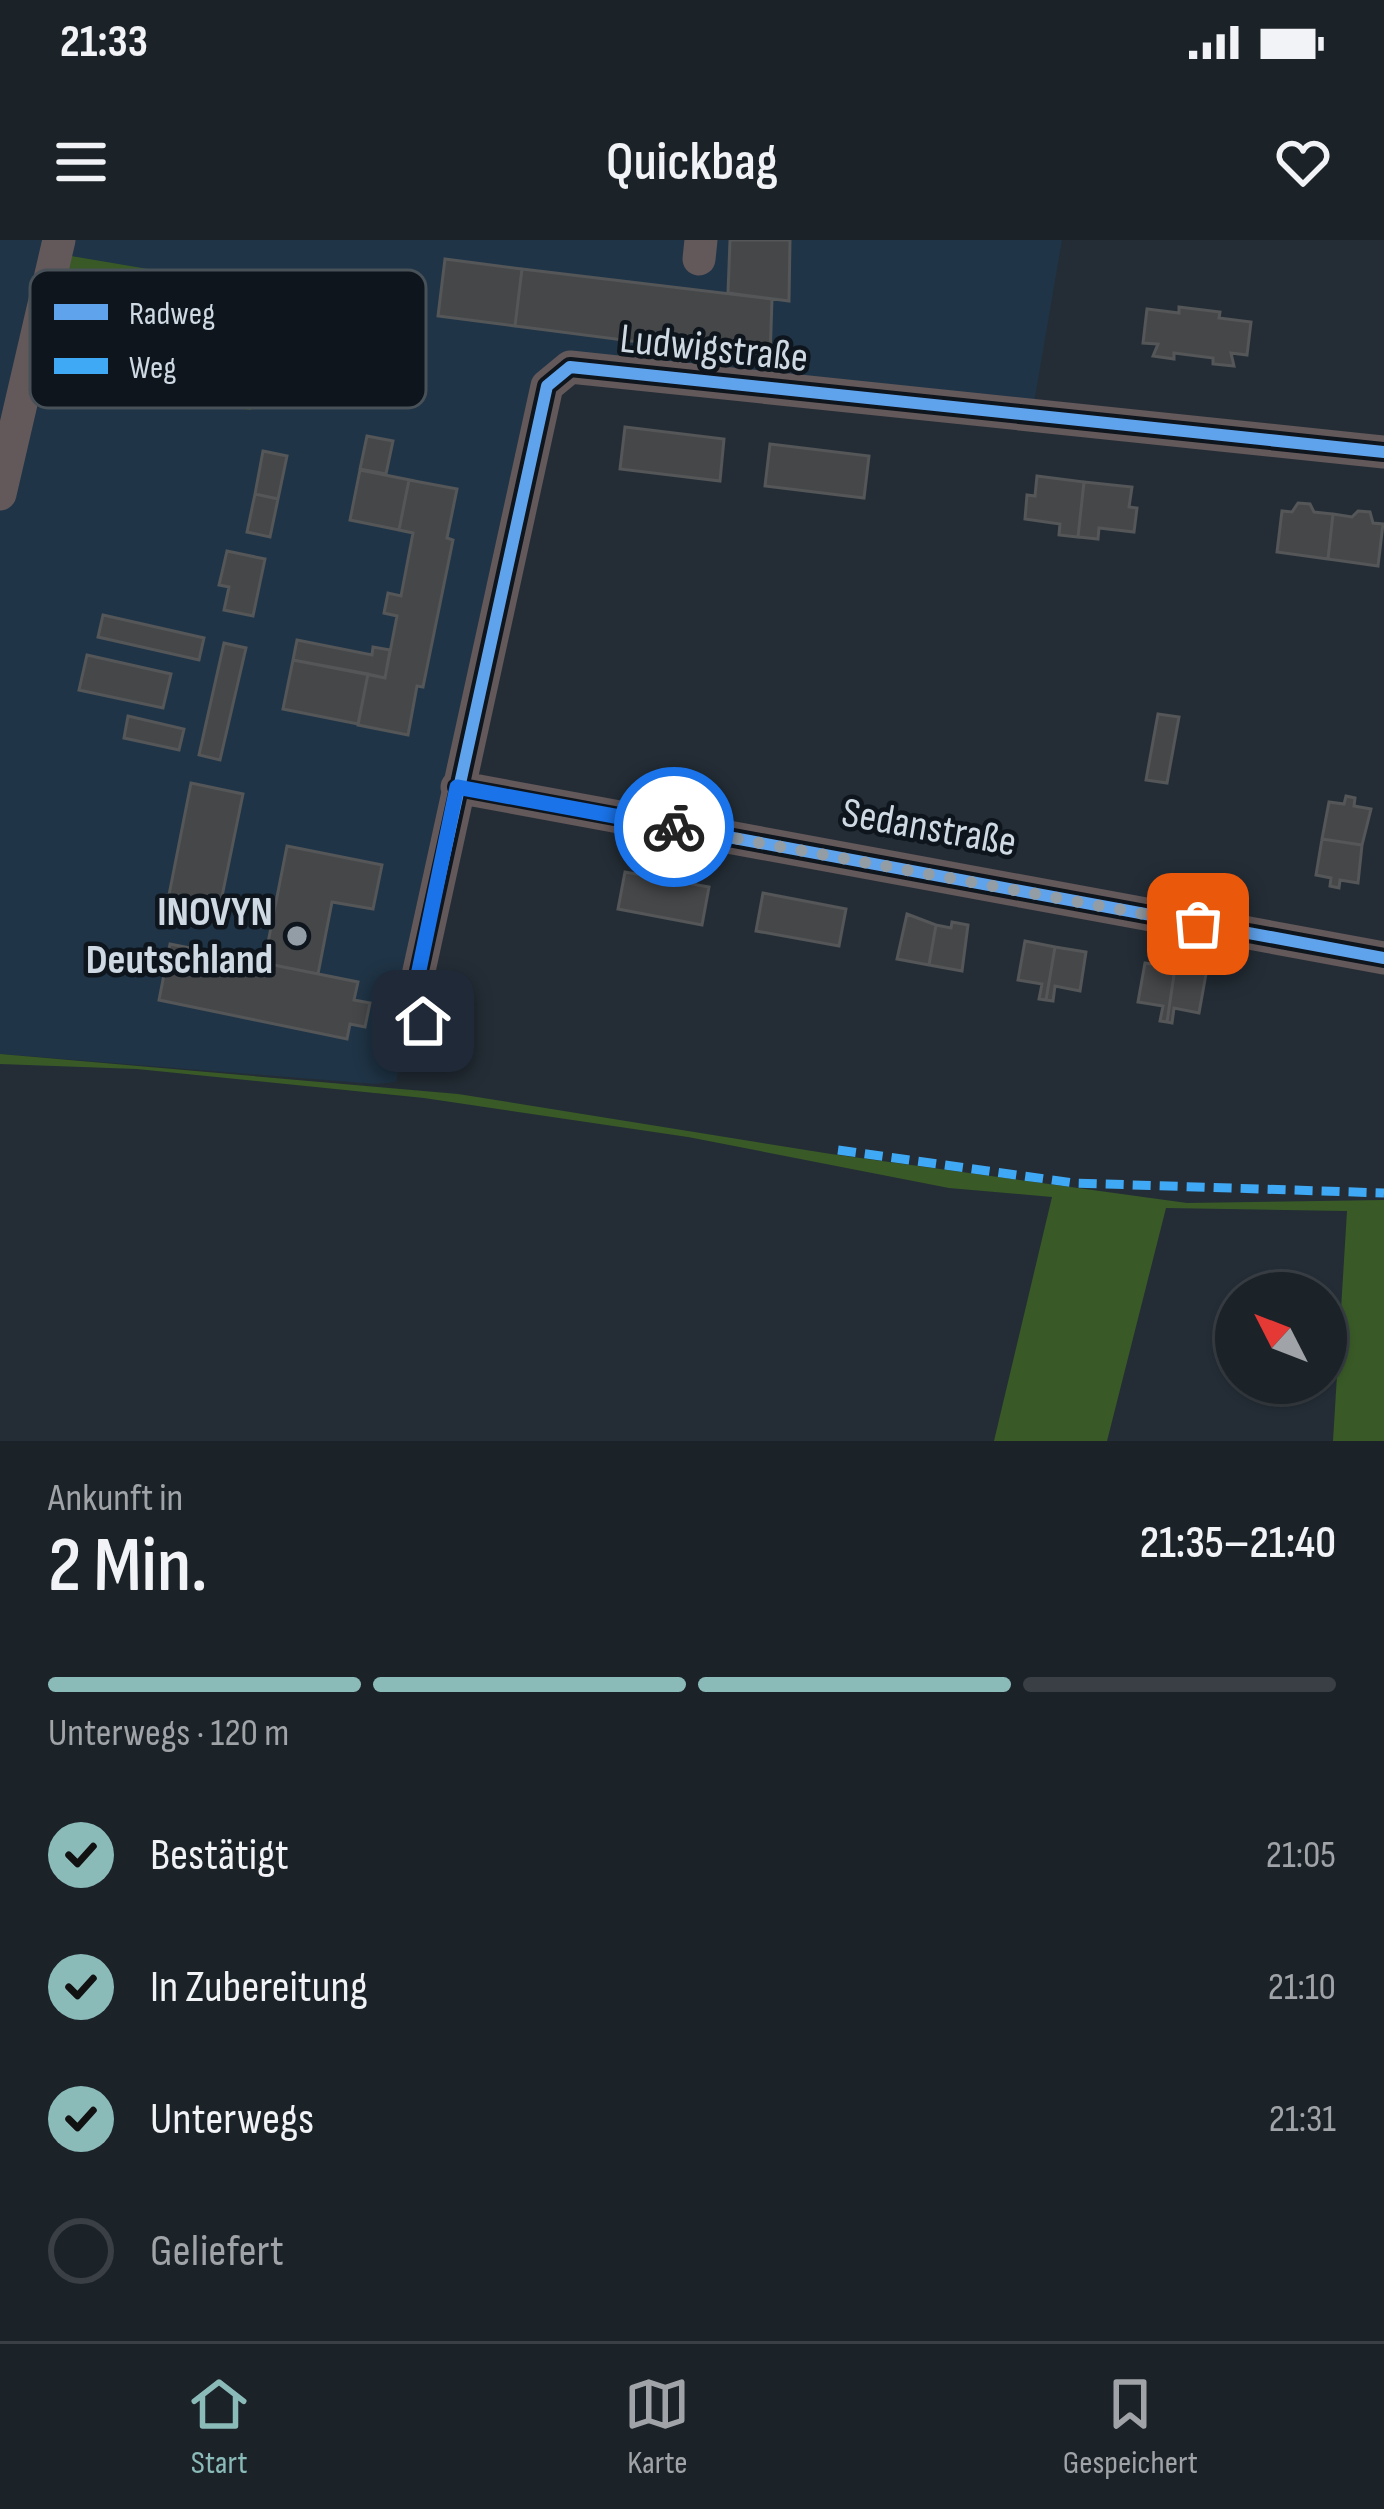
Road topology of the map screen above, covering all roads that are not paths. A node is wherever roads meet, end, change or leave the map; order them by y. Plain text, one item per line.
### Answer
1 (59, 240) edge
2 (52, 270) edge
3 (30, 365) edge
4 (1384, 452) edge
5 (0, 494) edge
6 (457, 787) junction
7 (1384, 958) edge
8 (423, 1021) dead end

1 - 2 street
3 - 5 street
4 - 6 street, Ludwigstraße
6 - 7 street, Sedanstraße
6 - 8 street, Ludwigstraße

